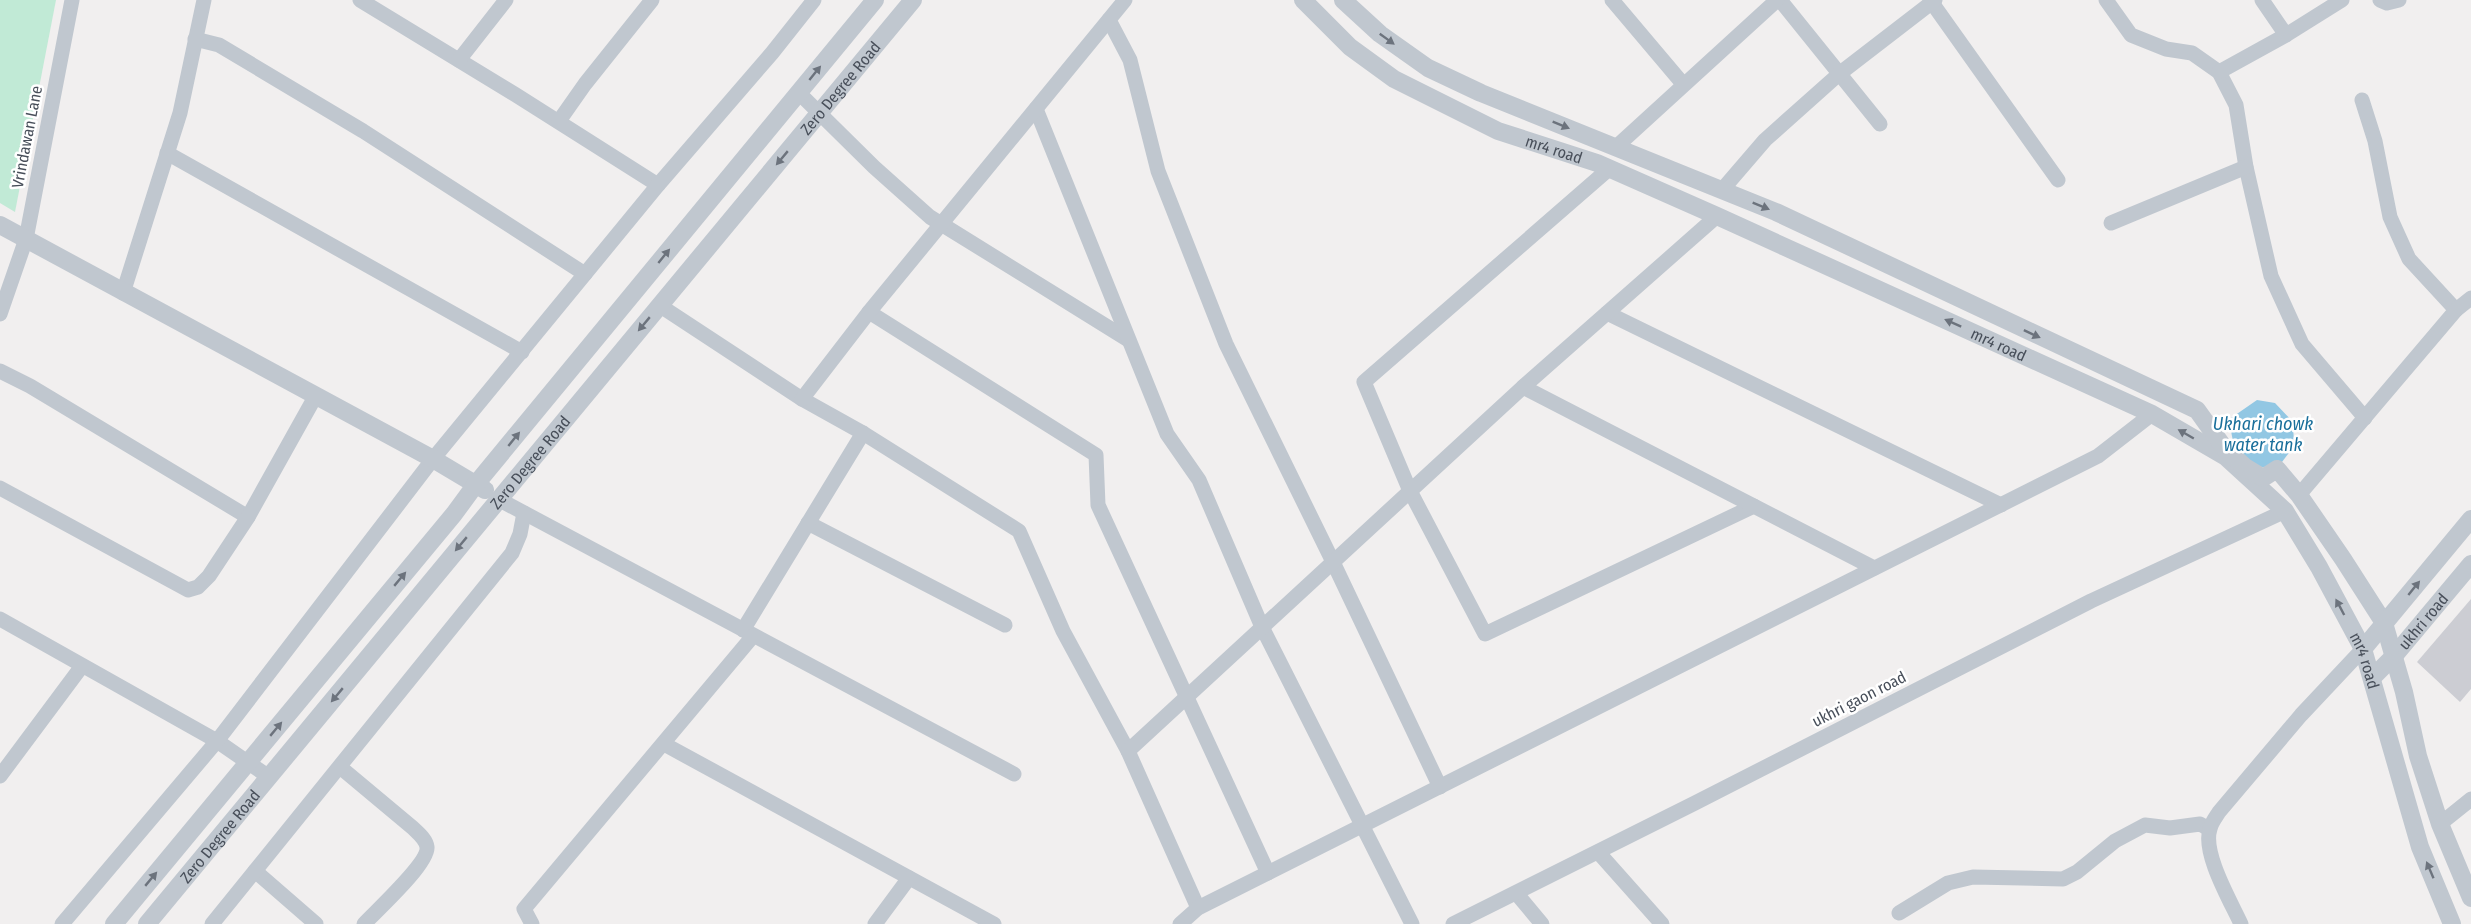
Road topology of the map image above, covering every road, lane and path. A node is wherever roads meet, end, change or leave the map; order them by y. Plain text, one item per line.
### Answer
1 (72, 0) edge
2 (204, 0) edge
3 (360, 0) edge
4 (506, 0) edge
5 (652, 0) edge
6 (814, 0) edge
7 (875, 0) edge
8 (913, 0) edge
9 (1125, 0) edge
10 (1303, 0) edge
11 (1343, 0) edge
12 (1612, 0) edge
13 (1778, 0) edge
14 (2106, 0) edge
15 (2262, 0) edge
16 (2342, 0) edge
17 (2380, 0) edge
18 (2399, 0) edge
19 (1932, 1) edge
20 (1109, 20) junction
21 (2286, 35) junction
22 (195, 39) junction
23 (459, 60) junction
24 (2219, 72) junction
25 (1839, 74) junction
26 (1683, 84) junction
27 (799, 93) junction
28 (2362, 99) dead end
29 (1036, 110) junction
30 (819, 113) junction
31 (559, 122) junction
32 (1880, 124) dead end
33 (1616, 147) junction
34 (167, 153) junction
35 (2246, 167) junction
36 (1610, 168) junction
37 (2058, 180) dead end
38 (658, 185) junction
39 (1722, 190) junction
40 (1717, 216) junction
41 (2111, 223) dead end
42 (0, 225) edge
43 (943, 225) junction
44 (26, 239) junction
45 (585, 274) junction
46 (123, 293) junction
47 (2471, 298) edge
48 (659, 305) junction
49 (2457, 310) junction
50 (869, 312) junction
51 (1607, 313) junction
52 (0, 314) edge
53 (1127, 339) junction
54 (522, 352) junction
55 (0, 371) edge
56 (1523, 387) junction
57 (315, 398) junction
58 (802, 399) junction
59 (2152, 414) junction
60 (2365, 418) junction
61 (863, 433) junction
62 (433, 459) junction
63 (476, 484) junction
64 (0, 488) edge
65 (1410, 491) junction
66 (2299, 495) junction
67 (498, 499) junction
68 (2001, 505) junction
69 (1754, 506) junction
70 (2285, 511) junction
71 (524, 513) junction
72 (248, 517) junction
73 (2471, 519) edge
74 (808, 523) junction
75 (1333, 562) junction
76 (2471, 564) edge
77 (1874, 568) junction
78 (0, 618) edge
79 (2384, 623) junction
80 (1005, 626) dead end
81 (1262, 627) junction
82 (748, 633) junction
83 (2363, 649) junction
84 (2394, 656) junction
85 (82, 666) junction
86 (2373, 677) junction
87 (1188, 696) junction
88 (217, 741) junction
89 (664, 744) junction
90 (1128, 751) junction
91 (6, 755) edge
92 (249, 762) junction
93 (340, 767) junction
94 (1014, 774) dead end
95 (0, 776) edge
96 (269, 777) junction
97 (1440, 786) junction
98 (2471, 799) edge
99 (2440, 824) junction
100 (1363, 825) junction
101 (2209, 830) junction
102 (1598, 852) junction
103 (255, 871) junction
104 (1268, 873) junction
105 (909, 878) junction
106 (1516, 893) junction
107 (2471, 898) edge
108 (1198, 908) junction
109 (1899, 913) dead end
110 (62, 924) edge
111 (114, 924) edge
112 (147, 924) edge
113 (212, 924) edge
114 (316, 924) edge
115 (364, 924) edge
116 (532, 924) edge
117 (875, 924) edge
118 (994, 924) edge
119 (1180, 924) edge
120 (1412, 924) edge
121 (1453, 924) edge
122 (1542, 924) edge
123 (1662, 924) edge
124 (2241, 924) edge
125 (2452, 924) edge

1 - 44 street, Vrindawan Lane
2 - 22 street
3 - 23 street
4 - 23 street
5 - 31 street
6 - 38 street
27 -> 7 street, Zero Degree Road
8 - 30 street, Zero Degree Road
9 - 20 street
10 - 36 street, mr4 road
11 -> 33 street, mr4 road
12 - 26 street
13 - 25 street
13 - 26 street
14 - 24 street
15 - 21 street
16 - 21 street
17 - 18 street
19 - 25 street
19 - 37 street
20 - 29 street
20 - 75 street
21 - 24 street
22 - 34 street
22 - 45 street
23 - 31 street
24 - 35 street
25 - 32 street
25 - 39 street
26 - 33 street
27 - 30 street
63 -> 27 street, Zero Degree Road
28 - 49 street
29 - 43 street
29 - 53 street
30 - 43 street
30 -> 48 street, Zero Degree Road
31 - 38 street
33 - 39 street, mr4 road
34 - 46 street
34 - 54 street
35 - 41 street
35 - 60 street
36 - 40 street, mr4 road
36 - 65 street
38 - 45 street
39 -> 66 street, mr4 road
40 - 51 street
59 -> 40 street, mr4 road
42 - 44 street
43 - 50 street
43 - 53 street
44 - 46 street
44 - 52 street, Vrindawan Lane
45 - 54 street
46 - 57 street
47 - 49 street
48 - 58 street
48 -> 67 street, Zero Degree Road
49 - 60 street
50 - 58 street
50 - 87 street
51 - 56 street
51 - 68 street
53 - 81 street
54 - 62 street
55 - 72 street
56 - 65 street
56 - 69 street
57 - 62 street
57 - 72 street
58 - 61 street
59 - 68 street
70 -> 59 street, mr4 road
60 - 66 street
61 - 74 street
61 - 90 street
62 - 63 street
62 - 88 street
63 - 67 street
92 -> 63 street, Zero Degree Road
64 - 72 street
65 - 69 street
65 - 75 street
66 - 79 street, mr4 road
67 - 71 street
67 -> 96 street, Zero Degree Road
68 - 77 street
69 - 77 street
83 -> 70 street, mr4 road
70 - 102 street, ukhri gaon road
71 - 82 street
71 - 93 street
79 -> 73 street
74 - 80 street
74 - 82 street
75 - 81 street
75 - 97 street
76 - 84 street, ukhri road
77 - 97 street
78 - 85 street
79 - 83 street
79 - 84 street, mr4 road
81 - 87 street
81 - 100 street
82 - 89 street
82 - 94 street
83 - 86 street, mr4 road
83 - 101 street
84 - 86 street, ukhri road
84 - 99 street, mr4 road
85 - 88 street
85 - 91 street
125 -> 86 street, mr4 road
87 - 90 street
87 - 104 street
88 - 92 street
88 - 110 street
89 - 105 street
89 - 116 street
90 - 108 street
91 - 95 street
92 - 96 street
111 -> 92 street, Zero Degree Road
93 - 103 street
93 - 115 street
96 - 112 street, Zero Degree Road
97 - 100 street
98 - 99 street
99 - 107 street, mr4 road
100 - 104 street
100 - 120 street
101 - 109 street
101 - 124 street
102 - 106 street, ukhri gaon road
102 - 123 street
103 - 113 street
103 - 114 street
104 - 108 street
105 - 117 street
105 - 118 street
106 - 121 street, ukhri gaon road
106 - 122 street
108 - 119 street

